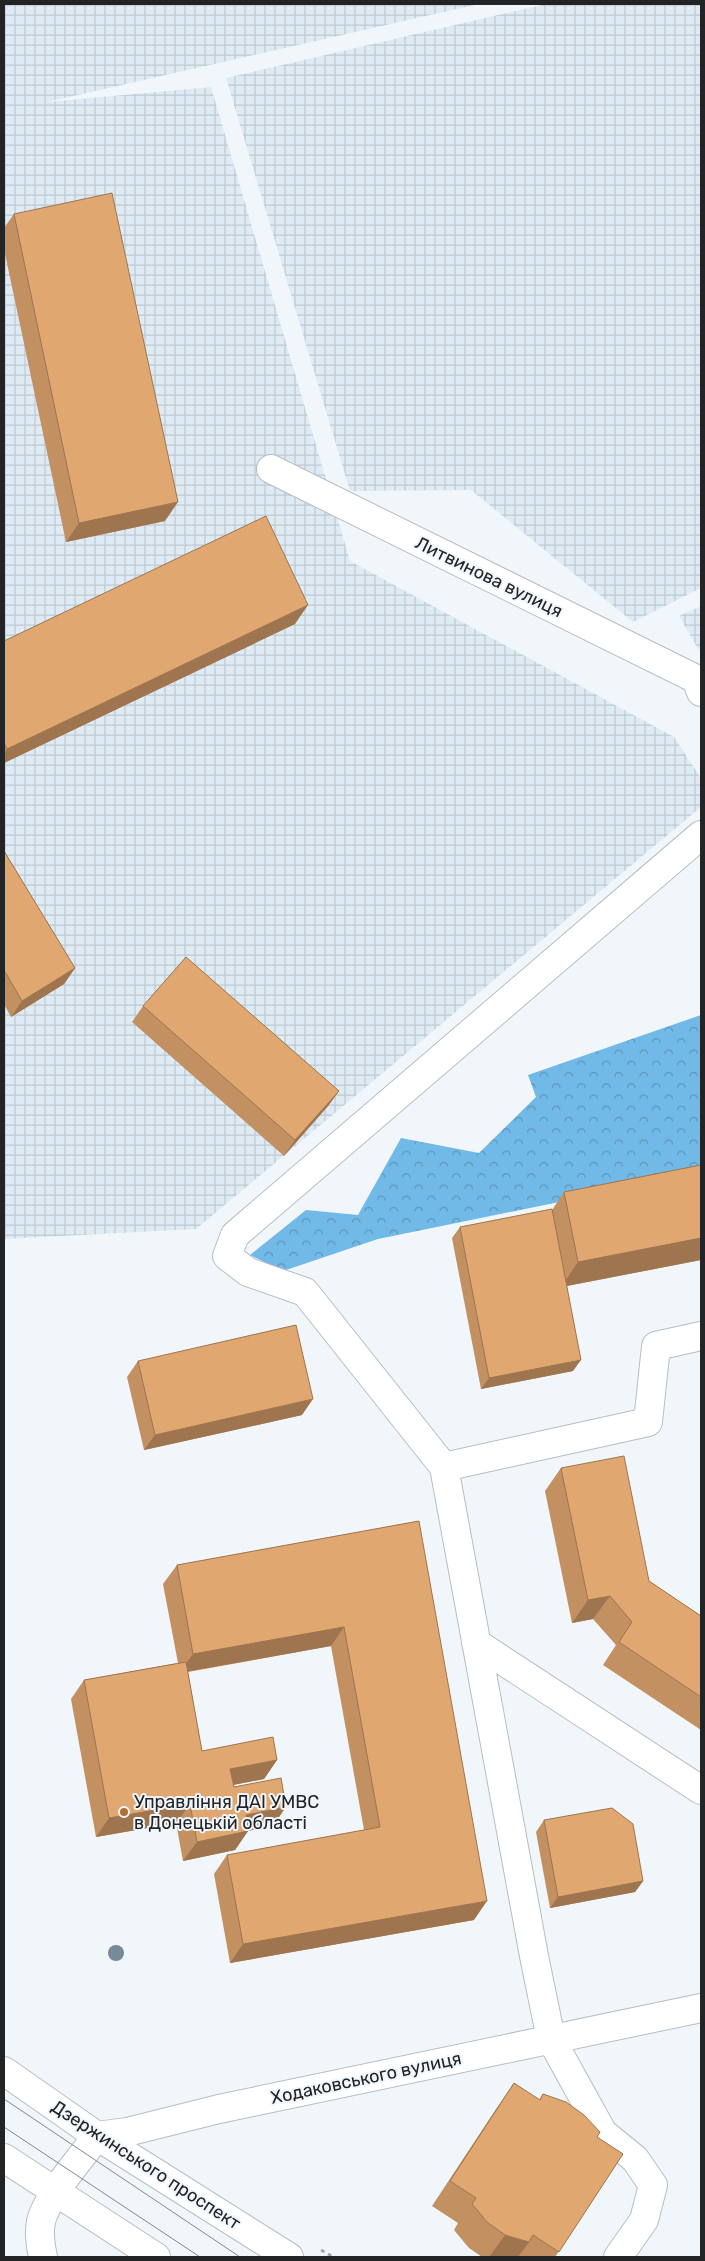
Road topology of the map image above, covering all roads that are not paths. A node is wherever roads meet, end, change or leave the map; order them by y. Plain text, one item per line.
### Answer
1 (271, 469) dead end
2 (701, 692) edge
3 (701, 835) edge
4 (701, 1336) edge
5 (444, 1467) junction
6 (476, 1643) junction
7 (701, 1790) edge
8 (701, 2008) edge
9 (551, 2039) junction
10 (4, 2071) edge
11 (97, 2136) junction
12 (4, 2158) edge
13 (57, 2191) junction
14 (43, 2257) edge
15 (156, 2257) edge
16 (289, 2257) edge
17 (618, 2257) edge

1 - 2 street, Литвинова вулиця
3 - 5 street
4 - 5 street
5 - 6 street
6 - 7 street
6 - 9 street
8 - 9 street, Ходаковського вулиця
9 - 11 street, Ходаковського вулиця
9 - 17 street
10 - 11 street, Дзержинського проспект
11 - 13 street
11 - 16 street, Дзержинського проспект
12 - 13 street
13 - 14 street
13 - 15 street

